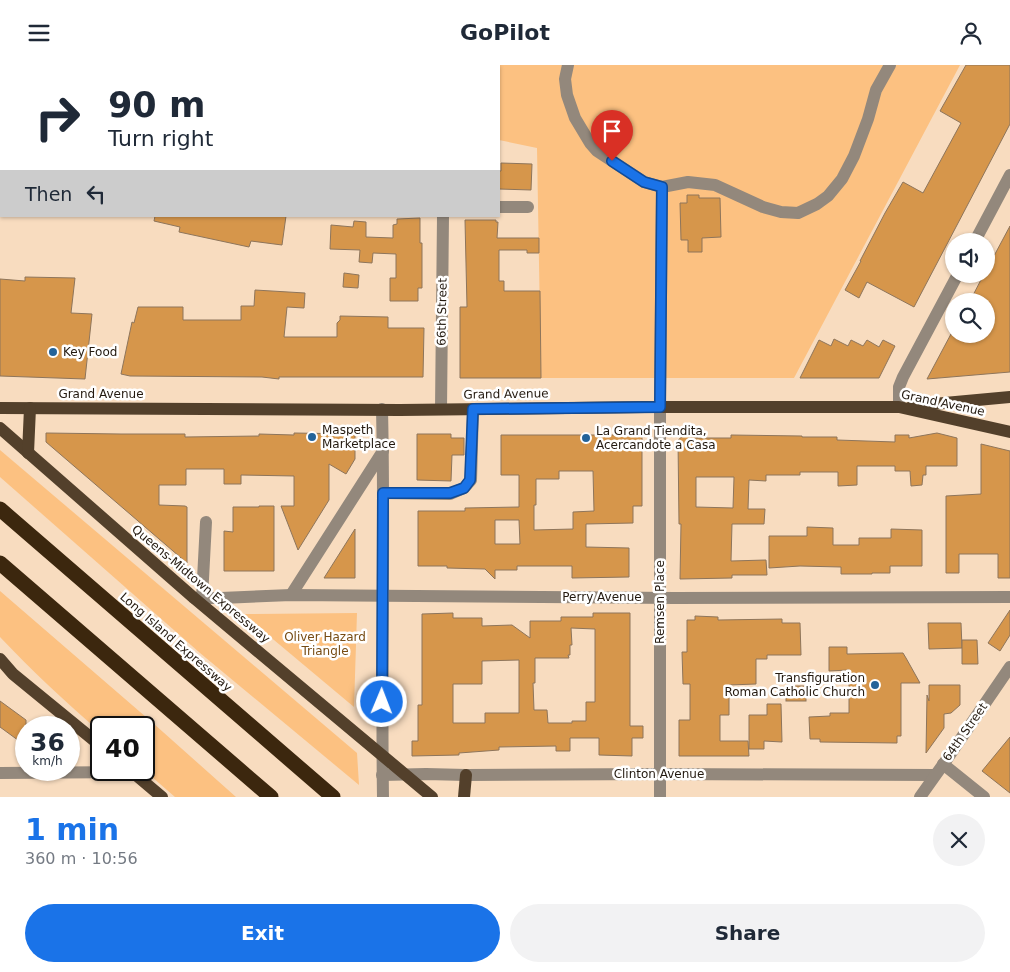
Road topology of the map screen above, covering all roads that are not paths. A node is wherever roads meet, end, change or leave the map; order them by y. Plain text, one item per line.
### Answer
1 (568, 65) edge
2 (890, 65) edge
3 (1010, 175) edge
4 (662, 187) junction
5 (500, 207) edge
6 (528, 207) dead end
7 (443, 217) edge
8 (979, 233) edge
9 (953, 283) edge
10 (1010, 397) edge
11 (660, 407) junction
12 (899, 407) junction
13 (0, 408) edge
14 (30, 408) junction
15 (382, 409) junction
16 (441, 409) junction
17 (473, 409) junction
18 (0, 428) edge
19 (1010, 431) edge
20 (383, 451) junction
21 (28, 453) junction
22 (383, 493) junction
23 (0, 509) edge
24 (206, 523) dead end
25 (0, 563) edge
26 (291, 595) junction
27 (383, 596) junction
28 (660, 597) junction
29 (1010, 597) edge
30 (198, 598) junction
31 (0, 659) edge
32 (0, 667) edge
33 (1010, 667) edge
34 (13, 674) junction
35 (90, 737) edge
36 (382, 755) junction
37 (943, 764) junction
38 (90, 772) edge
39 (0, 773) edge
40 (660, 774) junction
41 (382, 775) junction
42 (407, 775) junction
43 (466, 775) junction
44 (935, 775) junction
45 (143, 781) edge
46 (162, 797) edge
47 (271, 797) edge
48 (333, 797) edge
49 (383, 797) edge
50 (432, 797) edge
51 (464, 797) edge
52 (660, 797) edge
53 (920, 797) edge
54 (984, 797) edge

1 - 4 street
2 - 4 street
3 - 8 street
4 - 11 street, Remsen Place
5 - 6 street
7 - 16 street, 66th Street
9 - 12 street
10 - 12 main road
11 - 12 main road, Grand Avenue
11 - 17 main road, Grand Avenue
11 - 28 street, Remsen Place
12 - 19 main road, Grand Avenue
13 - 14 main road, Grand Avenue
14 - 15 main road, Grand Avenue
14 - 21 main road
15 - 16 main road, Grand Avenue
15 - 20 street
16 - 17 main road, Grand Avenue
17 - 22 street
18 - 21 main road, Queens-Midtown Expressway
20 - 22 street
20 - 26 street
21 - 30 main road, Queens-Midtown Expressway
22 - 27 street
23 - 48 highway, Long Island Expressway
24 - 30 street
25 - 47 highway
26 - 27 street, Perry Avenue
26 - 30 street, Perry Avenue
27 - 28 street, Perry Avenue
27 - 36 street
28 - 29 street, Perry Avenue
28 - 40 street, Remsen Place
30 - 36 main road, Queens-Midtown Expressway
31 - 34 main road
32 - 34 street
33 - 37 street, 64th Street
34 - 35 main road
36 - 41 street
36 - 42 main road, Queens-Midtown Expressway
37 - 44 street, 64th Street
37 - 54 street
38 - 39 street
40 - 43 street, Clinton Avenue
40 - 44 street, Clinton Avenue
40 - 52 street, Remsen Place
41 - 42 street, Clinton Avenue
41 - 49 street
42 - 43 street, Clinton Avenue
42 - 50 main road, Queens-Midtown Expressway
43 - 51 main road
44 - 53 street, 64th Street
45 - 46 main road

